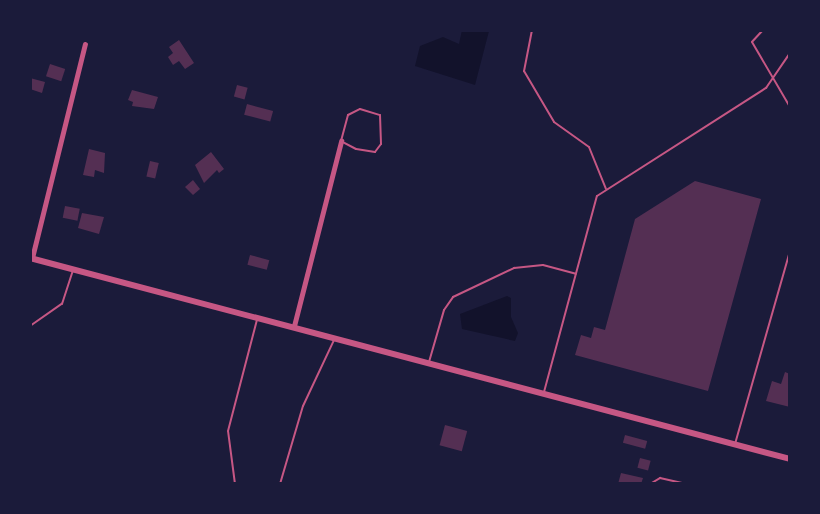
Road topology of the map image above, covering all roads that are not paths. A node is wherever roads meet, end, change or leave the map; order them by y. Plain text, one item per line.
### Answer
1 (532, 30) edge
2 (763, 30) edge
3 (85, 44) dead end
4 (790, 53) edge
5 (773, 82) junction
6 (790, 106) edge
7 (341, 141) junction
8 (606, 190) junction
9 (790, 251) edge
10 (31, 258) edge
11 (74, 269) junction
12 (576, 274) junction
13 (258, 316) junction
14 (30, 326) edge
15 (294, 327) junction
16 (335, 337) junction
17 (429, 362) junction
18 (543, 392) junction
19 (735, 444) junction
20 (790, 459) edge
21 (235, 484) edge
22 (280, 484) edge
23 (650, 484) edge
24 (685, 484) edge

1 - 8 lane
2 - 5 lane
3 - 10 street
4 - 5 lane
5 - 6 lane
5 - 8 lane
7 - 7 lane
7 - 15 street
8 - 12 lane
9 - 19 lane
10 - 11 street
11 - 13 street
11 - 14 lane
12 - 17 lane
12 - 18 lane
13 - 15 street
13 - 21 lane
15 - 16 street
16 - 17 street
16 - 22 lane
17 - 18 street
18 - 19 street
19 - 20 street
23 - 24 lane

